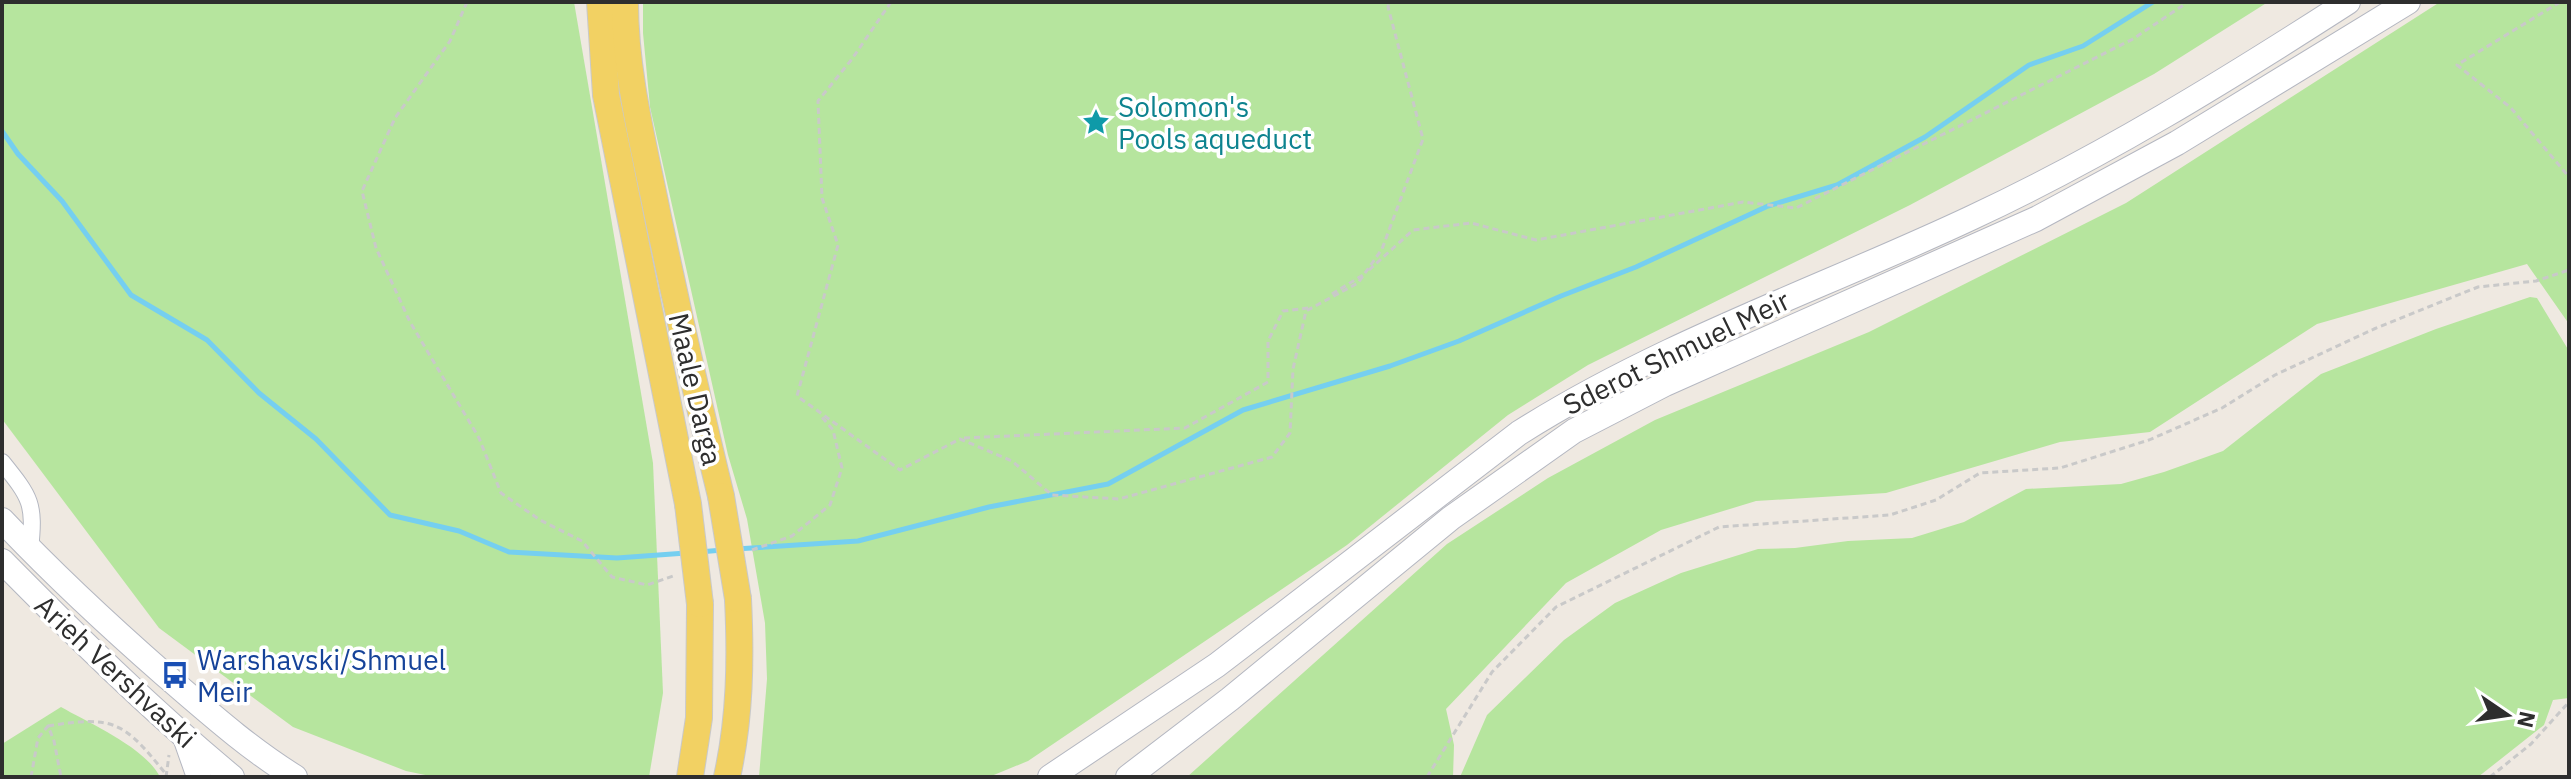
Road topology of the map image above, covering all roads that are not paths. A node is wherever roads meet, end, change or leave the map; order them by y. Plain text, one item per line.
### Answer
1 (600, 2) edge
2 (625, 2) edge
3 (2348, 2) edge
4 (2408, 2) edge
5 (2, 462) edge
6 (2, 520) edge
7 (30, 550) junction
8 (2, 561) edge
9 (185, 738) junction
10 (734, 764) edge
11 (266, 769) edge
12 (690, 774) edge
13 (199, 777) edge
14 (232, 777) edge
15 (246, 777) edge
16 (295, 777) edge
17 (727, 777) edge
18 (1050, 777) edge
19 (1128, 777) edge

1 - 12 main road, Maale Darga, bridge
2 - 10 main road, Maale Darga, bridge
3 - 18 main road, Sderot Shmuel Meir
4 - 19 main road, Sderot Shmuel Meir
5 - 7 street
6 - 7 main road, Arieh Vershvaski
7 - 11 main road, Arieh Vershvaski
8 - 9 main road, Arieh Vershvaski
9 - 13 main road
9 - 14 main road, Arieh Vershvaski
10 - 17 main road, Maale Darga
11 - 15 main road
11 - 16 main road

